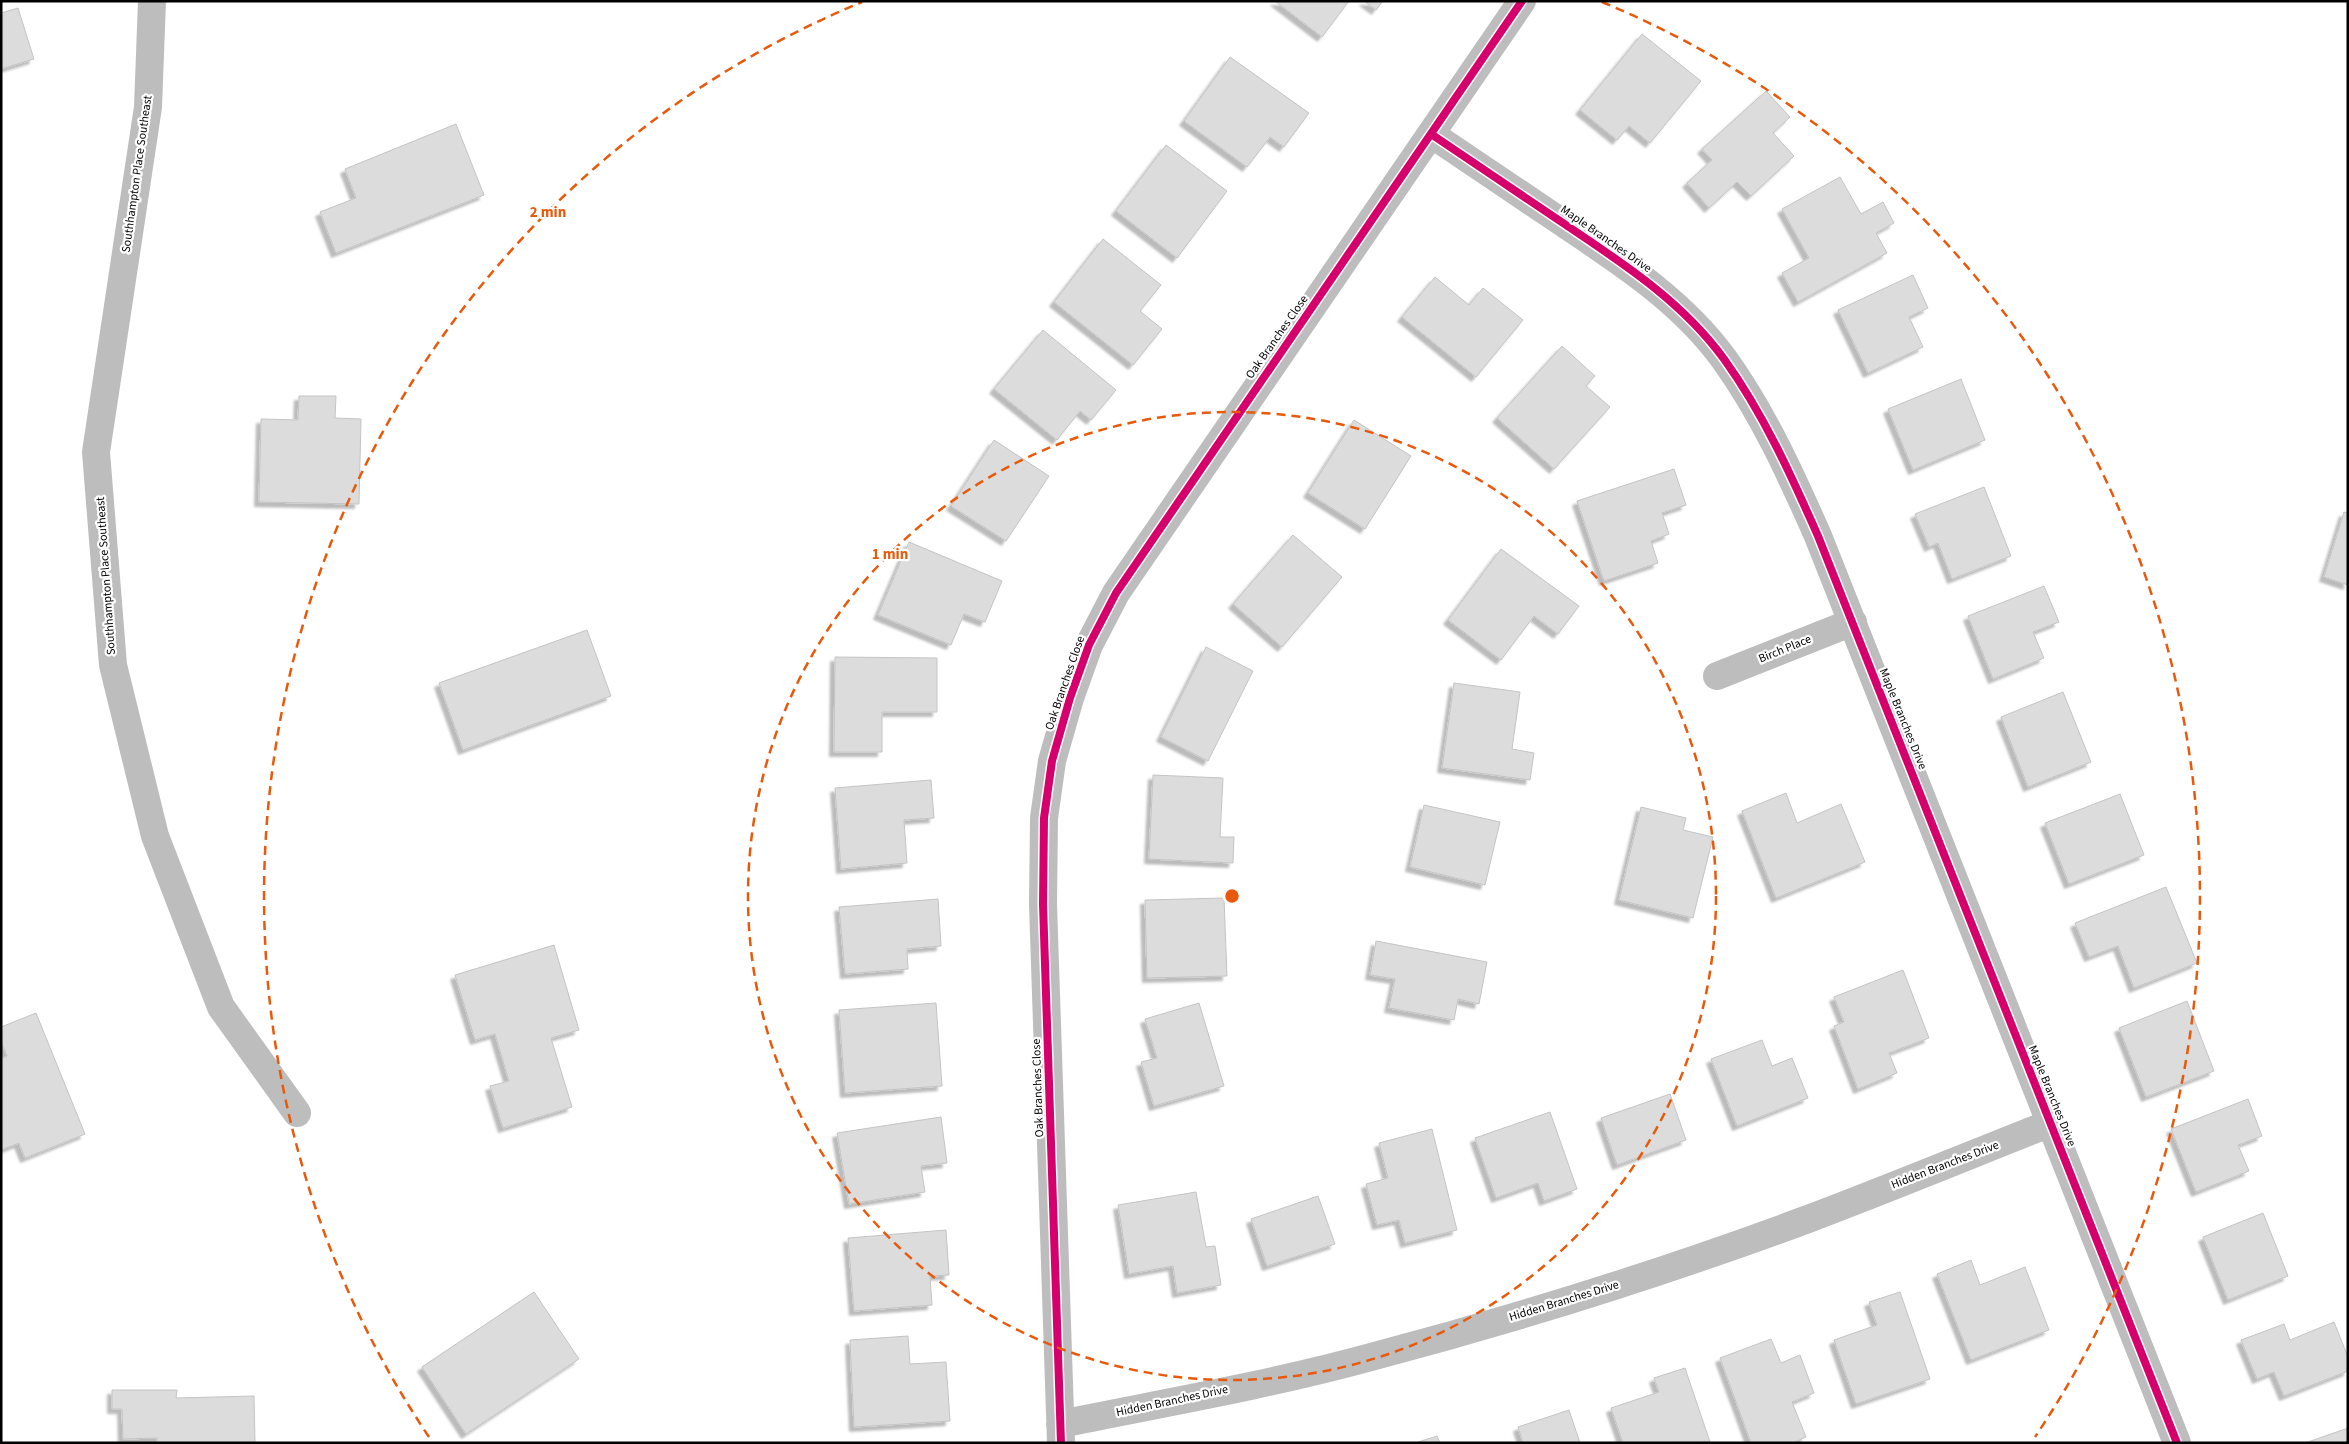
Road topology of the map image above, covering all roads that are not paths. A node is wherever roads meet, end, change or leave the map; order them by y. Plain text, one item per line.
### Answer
1 (152, 1) edge
2 (1522, 1) edge
3 (1431, 134) junction
4 (1853, 622) junction
5 (1717, 676) dead end
6 (297, 1113) dead end
7 (2051, 1123) junction
8 (1060, 1433) edge
9 (2177, 1443) edge

1 - 6 street, Southhampton Place Southeast
2 - 3 street, Oak Branches Close
3 - 4 street, Maple Branches Drive
3 - 8 street, Oak Branches Close
4 - 5 street, Birch Place
4 - 7 street, Maple Branches Drive
7 - 8 street, Hidden Branches Drive
7 - 9 street, Maple Branches Drive

